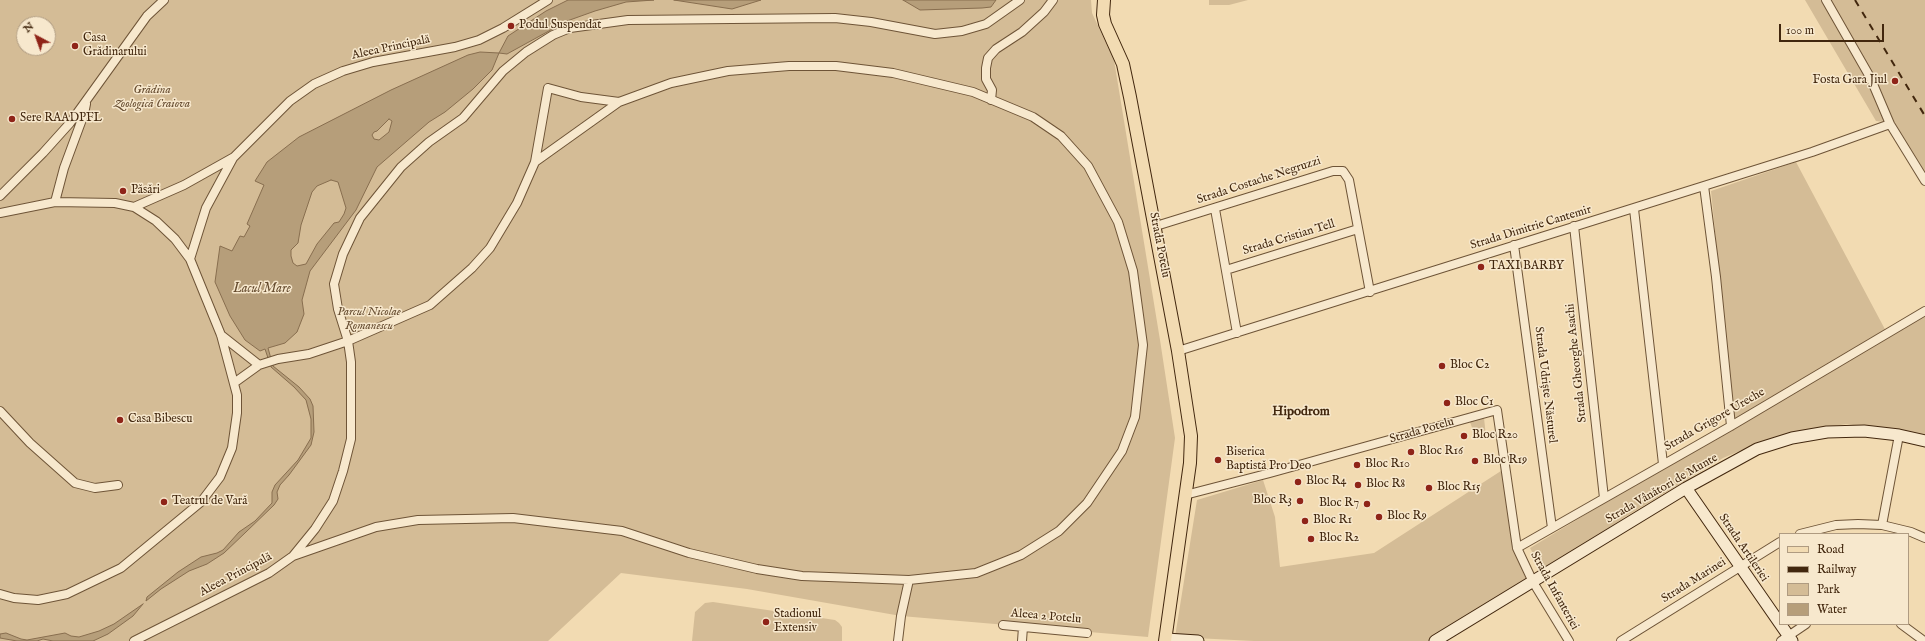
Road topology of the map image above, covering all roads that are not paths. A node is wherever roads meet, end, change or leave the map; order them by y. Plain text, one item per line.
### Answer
1 (164, 0) edge
2 (548, 0) edge
3 (1020, 0) edge
4 (1053, 0) edge
5 (1104, 0) edge
6 (1826, 0) edge
7 (991, 100) junction
8 (86, 102) junction
9 (619, 102) junction
10 (1890, 124) junction
11 (234, 157) junction
12 (535, 162) junction
13 (1925, 181) edge
14 (1704, 186) junction
15 (0, 196) edge
16 (55, 202) junction
17 (134, 207) junction
18 (1215, 208) junction
19 (1634, 209) junction
20 (0, 213) edge
21 (1156, 226) junction
22 (1574, 226) junction
23 (1358, 229) junction
24 (1514, 245) junction
25 (190, 259) junction
26 (1226, 270) junction
27 (1370, 292) junction
28 (1925, 311) edge
29 (1237, 332) junction
30 (221, 335) junction
31 (348, 341) junction
32 (1178, 351) junction
33 (259, 365) junction
34 (234, 383) junction
35 (1497, 410) joint
36 (0, 411) edge
37 (1731, 426) junction
38 (1900, 435) junction
39 (1925, 441) edge
40 (1664, 464) junction
41 (118, 485) dead end
42 (1686, 488) junction
43 (1185, 495) junction
44 (1604, 498) junction
45 (1882, 525) junction
46 (1552, 528) junction
47 (1804, 533) edge
48 (1925, 538) edge
49 (1779, 543) edge
50 (1517, 548) junction
51 (293, 556) junction
52 (1740, 567) junction
53 (909, 580) junction
54 (1532, 582) junction
55 (0, 594) edge
56 (1003, 625) dead end
57 (1805, 625) edge
58 (1902, 625) edge
59 (1023, 627) junction
60 (1087, 633) dead end
61 (1787, 639) edge
62 (1165, 640) edge
63 (134, 641) edge
64 (898, 641) edge
65 (1022, 641) edge
66 (1198, 641) edge
67 (1435, 641) edge
68 (1569, 641) edge
69 (1621, 641) edge
70 (1924, 641) edge

1 - 8 street
2 - 11 street, Aleea Principală
3 - 31 street, Aleea Principală
4 - 7 street
5 - 21 main road, Strada Potelu
6 - 10 street
7 - 9 street
7 - 53 street
8 - 15 street
8 - 16 street
9 - 12 street
9 - 12 street
10 - 13 street
10 - 14 street, Strada Dimitrie Cantemir
11 - 17 street, Aleea Principală
11 - 25 street, Aleea Principală
12 - 31 street
14 - 19 street, Strada Dimitrie Cantemir
14 - 37 street
16 - 17 street
16 - 20 street
17 - 25 street
18 - 21 street, Strada Costache Negruzzi
18 - 23 street, Strada Costache Negruzzi
18 - 26 street
19 - 22 street, Strada Dimitrie Cantemir
19 - 40 street
21 - 32 main road, Strada Potelu
22 - 24 street, Strada Dimitrie Cantemir
22 - 44 street, Strada Gheorghe Asachi
23 - 26 street, Strada Cristian Tell
23 - 27 street, Strada Costache Negruzzi
24 - 27 street, Strada Dimitrie Cantemir
24 - 46 street, Strada Udriște Năsturel
25 - 30 street
26 - 29 street
27 - 29 street, Strada Dimitrie Cantemir
28 - 37 street, Strada Grigore Ureche
29 - 32 street, Strada Dimitrie Cantemir
30 - 33 street
30 - 34 street
31 - 33 street
31 - 51 street, Aleea Principală
32 - 43 main road, Strada Potelu
33 - 34 street
34 - 55 street
35 - 43 street, Strada Potelu
35 - 50 street, Strada Infanteriei
36 - 41 street
37 - 40 street, Strada Grigore Ureche
38 - 39 street, Strada Vânători de Munte
38 - 42 street, Strada Vânători de Munte
38 - 45 street
40 - 44 street, Strada Grigore Ureche
42 - 52 street, Strada Artileriei
42 - 54 street, Strada Vânători de Munte
43 - 62 main road, Strada Potelu
44 - 46 street, Strada Grigore Ureche
45 - 47 street
45 - 48 street
46 - 50 street, Strada Grigore Ureche
49 - 52 street, Strada Marinei
50 - 54 street, Strada Infanteriei
51 - 53 street
51 - 63 street, Aleea Principală
52 - 61 street, Strada Artileriei
52 - 69 street, Strada Marinei
53 - 64 street
54 - 67 street, Strada Vânători de Munte
54 - 68 street, Strada Infanteriei
56 - 59 street, Aleea 2 Potelu
57 - 61 street
58 - 70 street
59 - 60 street, Aleea 2 Potelu
59 - 65 street
62 - 66 street

